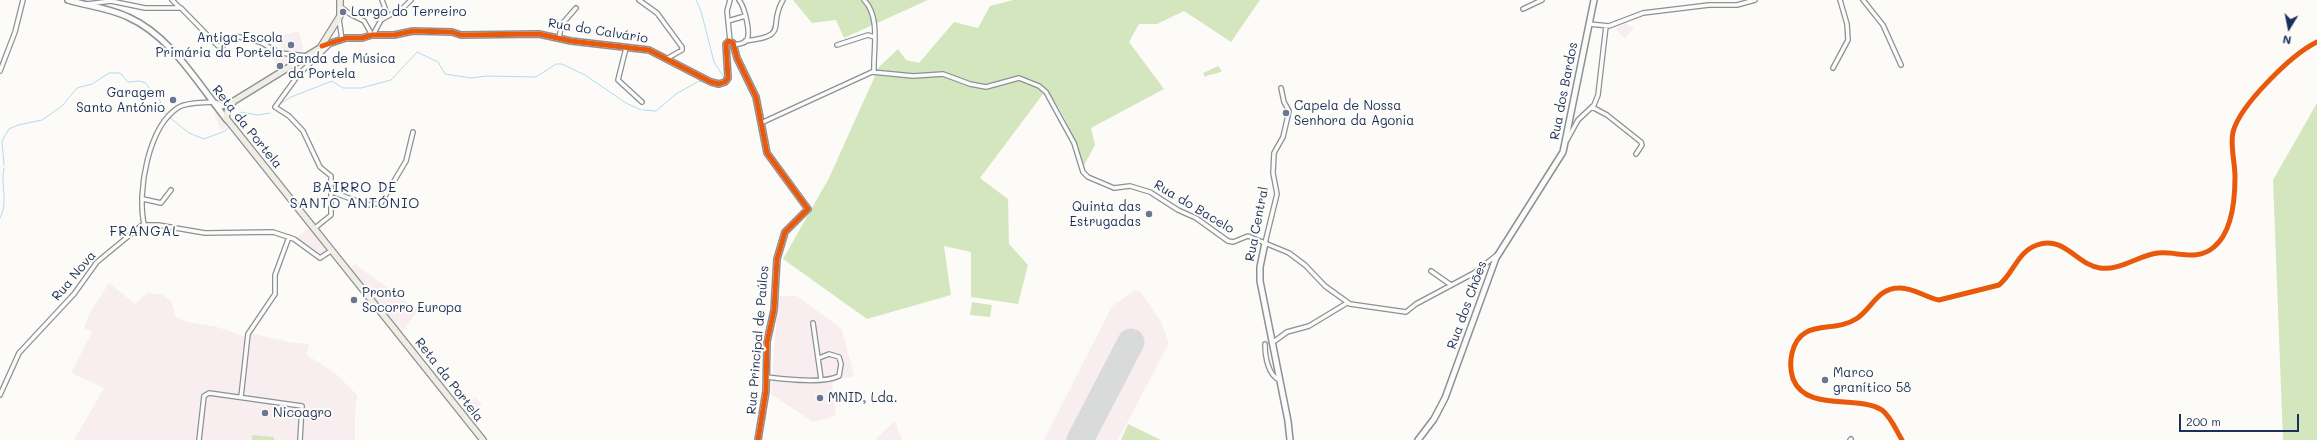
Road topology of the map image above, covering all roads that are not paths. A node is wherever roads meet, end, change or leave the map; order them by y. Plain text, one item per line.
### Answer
1 (23, 0) edge
2 (68, 0) edge
3 (172, 0) edge
4 (340, 0) edge
5 (382, 0) edge
6 (411, 0) edge
7 (639, 0) edge
8 (730, 0) edge
9 (739, 0) edge
10 (783, 0) edge
11 (864, 0) edge
12 (1542, 0) edge
13 (1594, 0) edge
14 (1755, 0) edge
15 (1840, 0) edge
16 (1863, 0) edge
17 (86, 4) junction
18 (341, 7) junction
19 (181, 8) junction
20 (576, 8) dead end
21 (1523, 9) dead end
22 (388, 16) junction
23 (745, 16) junction
24 (338, 18) junction
25 (728, 21) junction
26 (1589, 24) junction
27 (1606, 26) junction
28 (373, 35) junction
29 (559, 37) junction
30 (874, 37) junction
31 (342, 40) junction
32 (745, 41) junction
33 (732, 43) junction
34 (330, 44) junction
35 (837, 45) dead end
36 (322, 46) junction
37 (626, 48) junction
38 (307, 56) junction
39 (668, 58) junction
40 (1901, 65) dead end
41 (1833, 68) dead end
42 (0, 71) edge
43 (874, 72) junction
44 (1281, 88) dead end
45 (212, 101) junction
46 (234, 102) junction
47 (642, 102) dead end
48 (1592, 107) junction
49 (227, 120) junction
50 (761, 123) junction
51 (413, 132) dead end
52 (1566, 142) junction
53 (1636, 154) dead end
54 (1544, 181) joint
55 (171, 190) dead end
56 (332, 192) junction
57 (143, 199) junction
58 (144, 224) junction
59 (315, 228) junction
60 (289, 237) junction
61 (1265, 243) junction
62 (332, 250) junction
63 (1498, 254) junction
64 (1431, 271) dead end
65 (1451, 285) junction
66 (1347, 302) junction
67 (813, 323) dead end
68 (1272, 343) junction
69 (1265, 344) dead end
70 (819, 358) junction
71 (767, 377) junction
72 (821, 379) junction
73 (1280, 380) junction
74 (0, 395) edge
75 (241, 397) junction
76 (199, 440) edge
77 (300, 440) edge
78 (483, 440) edge
79 (758, 440) edge
80 (1290, 440) edge
81 (1418, 440) edge

1 - 42 street
2 - 17 street, Reta da Portela
3 - 19 street
4 - 18 main road
5 - 22 street
6 - 22 street
7 - 39 street
8 - 25 street
9 - 23 street
10 - 32 street
11 - 30 street
12 - 21 street
13 - 26 street, Rua dos Bardos
14 - 27 street
15 - 41 street
16 - 40 street
17 - 19 street
17 - 45 street, Reta da Portela
18 - 24 main road
18 - 28 street
19 - 38 street
20 - 29 street
22 - 28 street
23 - 25 street
23 - 32 street
24 - 31 street
24 - 36 main road
25 - 33 street
26 - 27 street
26 - 52 street, Rua dos Bardos
27 - 48 street
28 - 29 street, Rua do Calvário
28 - 31 street, Rua do Calvário
29 - 37 street, Rua do Calvário
30 - 35 street
30 - 43 street
31 - 34 street, Rua do Calvário
32 - 33 street
33 - 39 street, Rua do Calvário
33 - 50 street, Rua Principal de Paúlos
34 - 36 street, Rua do Calvário
34 - 56 street
36 - 38 main road
37 - 39 street, Rua do Calvário
37 - 47 street
38 - 46 main road
43 - 50 street
43 - 61 street, Rua do Bacelo
44 - 61 street, Rua Central
45 - 46 street
45 - 49 street, Reta da Portela
45 - 57 street
46 - 49 main road
48 - 52 street
48 - 53 street
49 - 59 main road, Reta da Portela
50 - 71 street, Rua Principal de Paúlos
51 - 56 street
52 - 54 street, Rua dos Bardos
54 - 63 street, Rua dos Chões
55 - 57 street
56 - 59 street
57 - 58 street
58 - 60 street
58 - 74 street, Rua Nova
59 - 62 main road, Reta da Portela
60 - 62 street
60 - 75 street
61 - 66 street, Rua do Bacelo
61 - 68 street, Rua Central
62 - 78 main road, Reta da Portela
63 - 65 street, Rua do Bacelo
63 - 81 street, Rua dos Chões
64 - 65 street
65 - 66 street, Rua do Bacelo
66 - 68 street
67 - 70 street
68 - 73 street, Rua Central
69 - 73 street
70 - 72 street
70 - 72 street
71 - 72 street
71 - 79 street, Rua Principal de Paúlos
73 - 80 street, Rua Central
75 - 76 street
75 - 77 street

